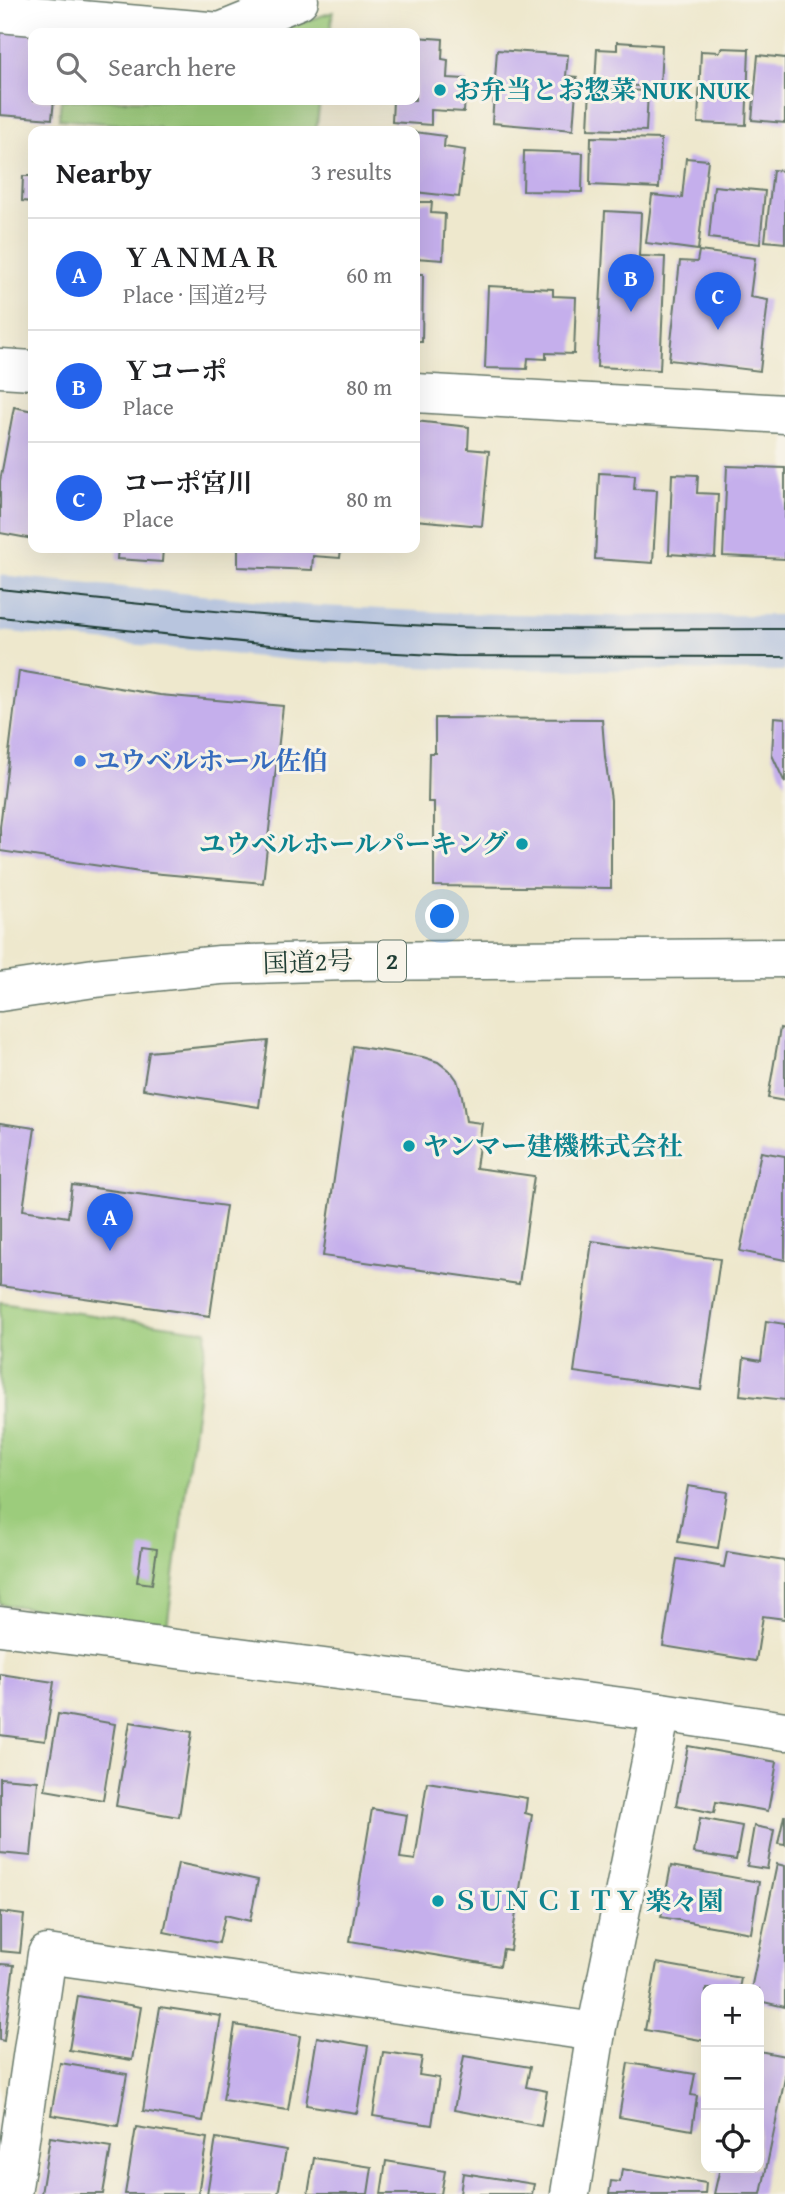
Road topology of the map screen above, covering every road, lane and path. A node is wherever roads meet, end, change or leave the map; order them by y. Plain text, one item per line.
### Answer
1 (299, 0) edge
2 (0, 13) edge
3 (174, 28) edge
4 (230, 28) edge
5 (0, 368) edge
6 (28, 370) edge
7 (420, 393) edge
8 (785, 414) edge
9 (785, 958) edge
10 (0, 992) edge
11 (0, 1626) edge
12 (661, 1712) junction
13 (785, 1731) edge
14 (596, 2032) junction
15 (12, 2194) edge
16 (570, 2194) edge

1 - 4 main road
2 - 3 main road
5 - 6 main road
7 - 8 main road
9 - 10 main road, 国道2号 / 2
11 - 12 main road
12 - 13 main road
12 - 14 main road
14 - 15 main road
14 - 16 main road

